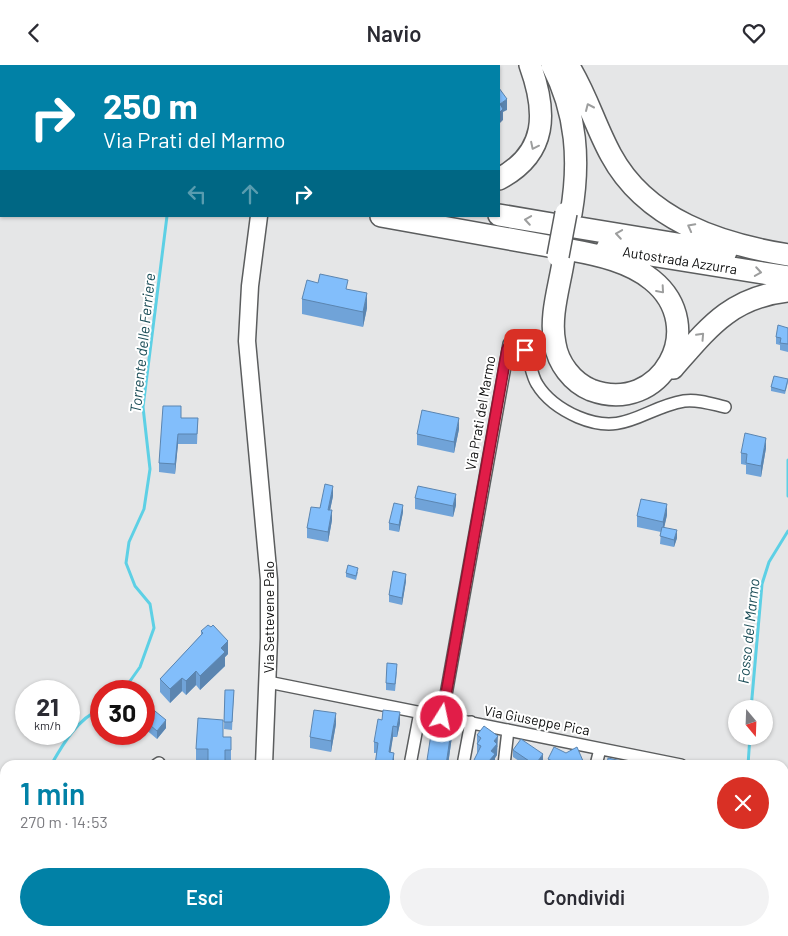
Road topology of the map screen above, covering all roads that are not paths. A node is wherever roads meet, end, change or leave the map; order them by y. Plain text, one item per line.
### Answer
1 (530, 65) edge
2 (548, 65) edge
3 (552, 65) edge
4 (568, 65) edge
5 (500, 178) edge
6 (500, 215) edge
7 (259, 217) edge
8 (389, 217) edge
9 (417, 217) edge
10 (564, 238) junction
11 (788, 255) edge
12 (788, 262) edge
13 (788, 277) edge
14 (788, 291) edge
15 (725, 407) dead end
16 (268, 682) junction
17 (420, 712) junction
18 (442, 717) junction
19 (471, 722) junction
20 (508, 730) junction
21 (600, 749) junction
22 (264, 760) edge
23 (411, 760) edge
24 (464, 760) edge
25 (505, 760) edge
26 (597, 760) edge
27 (656, 760) edge

1 -> 5 highway
2 - 10 highway
3 - 10 highway
11 -> 4 highway
10 -> 6 highway, Autostrada Azzurra
7 - 16 main road, Via Settevene Palo
8 - 10 highway
9 - 10 highway, Autostrada Azzurra
10 -> 10 highway
12 -> 10 highway, Autostrada Azzurra
10 -> 13 highway, Autostrada Azzurra
10 -> 14 highway
15 - 18 street, Via Prati del Marmo
16 - 17 street, Via Giuseppe Pica
16 - 22 main road, Via Settevene Palo
17 - 18 street, Via Giuseppe Pica
17 - 23 street
18 - 19 street, Via Giuseppe Pica
19 - 20 street, Via Giuseppe Pica
19 - 24 street
20 - 21 street, Via Giuseppe Pica
20 - 25 street
21 - 26 street
21 - 27 street, Via Giuseppe Pica

